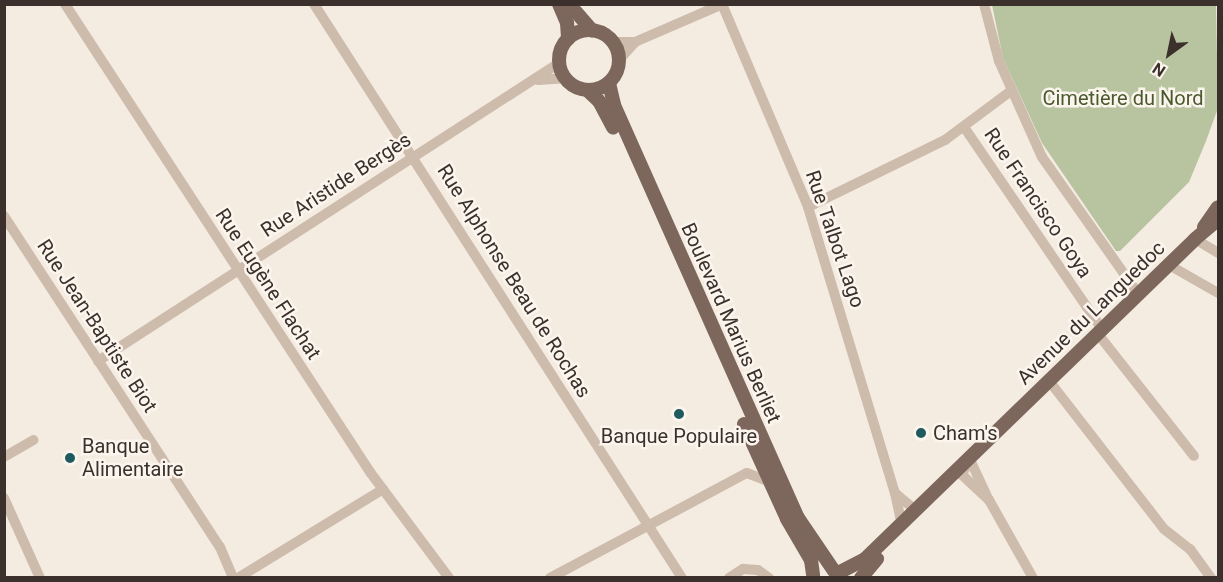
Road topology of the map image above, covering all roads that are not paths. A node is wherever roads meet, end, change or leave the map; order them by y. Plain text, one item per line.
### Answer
1 (66, 4) edge
2 (314, 4) edge
3 (559, 4) edge
4 (569, 4) edge
5 (984, 4) edge
6 (722, 5) edge
7 (592, 30) junction
8 (568, 39) junction
9 (613, 42) junction
10 (635, 42) junction
11 (619, 60) junction
12 (559, 63) junction
13 (564, 78) junction
14 (535, 81) junction
15 (609, 83) junction
16 (587, 90) junction
17 (1011, 91) junction
18 (964, 127) junction
19 (413, 155) junction
20 (808, 207) junction
21 (1218, 207) edge
22 (4, 216) edge
23 (1218, 220) edge
24 (1195, 239) junction
25 (1218, 253) edge
26 (1169, 265) junction
27 (238, 270) junction
28 (1218, 293) edge
29 (1139, 295) junction
30 (1100, 332) junction
31 (98, 361) junction
32 (1050, 382) junction
33 (1015, 414) junction
34 (33, 440) dead end
35 (1194, 456) dead end
36 (4, 457) edge
37 (965, 467) junction
38 (770, 482) junction
39 (383, 489) junction
40 (895, 492) junction
41 (4, 498) edge
42 (914, 509) junction
43 (901, 522) junction
44 (649, 527) junction
45 (891, 544) junction
46 (840, 574) edge
47 (769, 576) edge
48 (811, 576) edge
49 (39, 578) edge
50 (236, 578) edge
51 (448, 578) edge
52 (550, 578) edge
53 (682, 578) edge
54 (729, 578) edge
55 (861, 578) edge
56 (1033, 578) edge
57 (1211, 578) edge

1 - 27 street, Rue Eugène Flachat
2 - 19 street, Rue Alphonse Beau de Rochas
3 - 8 main road
4 - 7 main road
5 - 17 street
6 - 10 street
6 - 20 street, Rue Talbot Lago
7 - 8 main road
7 - 9 main road
8 - 12 main road
9 - 10 street
9 - 11 main road
10 - 11 street
11 - 15 main road
12 - 13 main road
12 - 14 street, Rue Aristide Bergès
13 - 14 street, Rue Aristide Bergès
13 - 16 main road
14 - 19 street, Rue Aristide Bergès
15 - 16 main road
15 - 46 main road, Boulevard Marius Berliet
16 - 38 main road, Boulevard Marius Berliet
17 - 18 street
17 - 29 street
18 - 20 street
18 - 30 street, Rue Francisco Goya
19 - 27 street, Rue Aristide Bergès
19 - 44 street, Rue Alphonse Beau de Rochas
20 - 40 street, Rue Talbot Lago
21 - 24 main road, Avenue du Languedoc
22 - 31 street, Rue Jean-Baptiste Biot
23 - 24 main road, Avenue du Languedoc
24 - 25 street
24 - 26 main road, Avenue du Languedoc
26 - 28 street
26 - 29 main road, Avenue du Languedoc
27 - 31 street, Rue Aristide Bergès
27 - 39 street, Rue Eugène Flachat
29 - 30 main road, Avenue du Languedoc
30 - 32 main road, Avenue du Languedoc
30 - 35 street, Rue Francisco Goya
31 - 50 street, Rue Jean-Baptiste Biot
32 - 33 main road, Avenue du Languedoc
32 - 57 street
33 - 37 main road, Avenue du Languedoc
33 - 37 main road, Avenue du Languedoc
34 - 36 street
37 - 42 main road, Avenue du Languedoc
37 - 45 main road, Avenue du Languedoc
37 - 56 street
38 - 44 street
38 - 48 main road, Boulevard Marius Berliet
39 - 50 street
39 - 51 street, Rue Eugène Flachat
40 - 42 street
40 - 43 street, Rue Talbot Lago
41 - 49 street
42 - 43 main road, Avenue du Languedoc
42 - 45 street
43 - 46 main road, Avenue du Languedoc
44 - 52 street
44 - 53 street, Rue Alphonse Beau de Rochas
45 - 55 main road, Avenue du Languedoc
46 - 48 main road, Avenue du Languedoc
47 - 54 street

